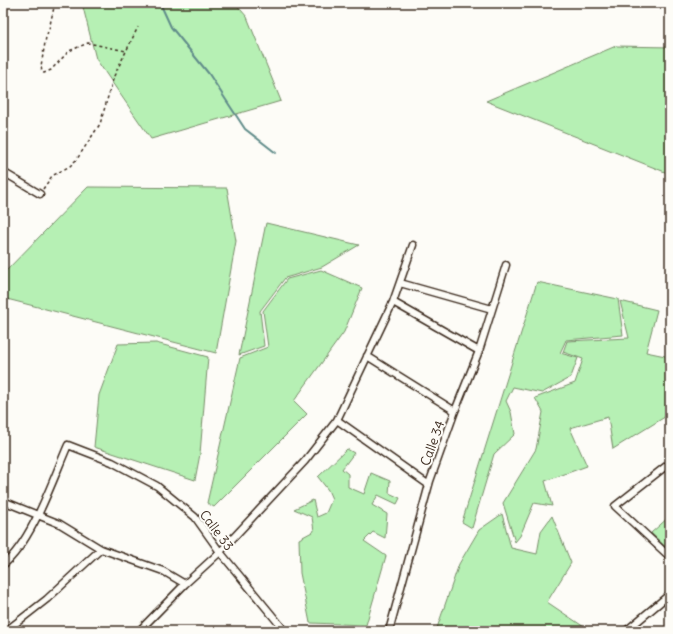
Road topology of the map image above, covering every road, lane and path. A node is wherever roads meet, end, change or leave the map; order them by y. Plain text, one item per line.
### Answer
1 (55, 3) edge
2 (138, 27) dead end
3 (126, 51) junction
4 (3, 172) edge
5 (40, 194) joint
6 (414, 245) dead end
7 (506, 265) dead end
8 (400, 283) junction
9 (393, 302) junction
10 (492, 308) junction
11 (479, 351) junction
12 (367, 356) junction
13 (455, 411) junction
14 (337, 420) junction
15 (670, 463) edge
16 (429, 485) junction
17 (3, 501) edge
18 (38, 514) junction
19 (101, 549) junction
20 (220, 552) junction
21 (670, 557) edge
22 (3, 565) edge
23 (185, 584) junction
24 (670, 594) edge
25 (6, 631) edge
26 (139, 631) edge
27 (285, 631) edge
28 (389, 631) edge
29 (626, 631) edge

1 - 3 path
2 - 3 path
3 - 5 path
4 - 5 street
6 - 8 street
7 - 10 street, Calle 34
8 - 9 street
8 - 10 street
9 - 11 street
9 - 12 street
10 - 11 street, Calle 34
11 - 13 street, Calle 34
12 - 13 street
12 - 14 street
13 - 16 street, Calle 34
14 - 16 street
14 - 20 street
15 - 21 street
16 - 28 street, Calle 34
17 - 18 street
18 - 19 street
18 - 20 street, Calle 33
18 - 22 street
19 - 23 street
19 - 25 street
20 - 23 street
20 - 27 street, Calle 33
23 - 26 street
24 - 29 street

